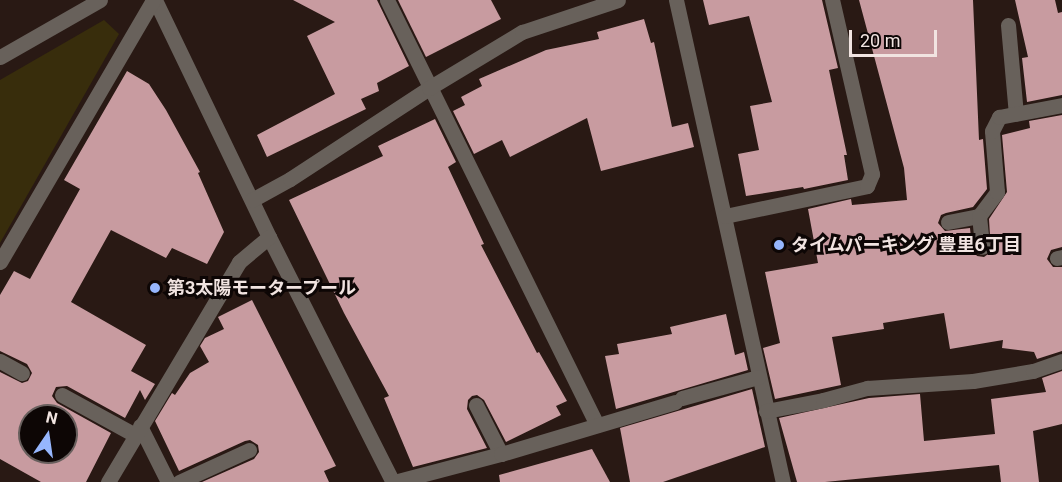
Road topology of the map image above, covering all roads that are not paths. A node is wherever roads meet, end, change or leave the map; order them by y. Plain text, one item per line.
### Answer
1 (100, 0) edge
2 (154, 0) edge
3 (387, 0) edge
4 (618, 0) edge
5 (676, 0) edge
6 (832, 0) edge
7 (1008, 25) dead end
8 (0, 57) edge
9 (429, 88) junction
10 (1062, 105) edge
11 (1016, 114) junction
12 (252, 200) junction
13 (726, 216) junction
14 (979, 216) junction
15 (948, 222) dead end
16 (269, 237) junction
17 (982, 247) dead end
18 (0, 262) edge
19 (0, 361) edge
20 (1062, 361) edge
21 (22, 373) dead end
22 (758, 377) junction
23 (62, 395) dead end
24 (476, 405) dead end
25 (766, 411) junction
26 (597, 425) junction
27 (138, 431) junction
28 (249, 450) dead end
29 (501, 454) junction
30 (108, 482) edge
31 (168, 482) edge
32 (179, 482) edge
33 (394, 482) edge
34 (783, 482) edge

1 - 8 street
2 - 12 street
2 - 18 street
3 - 9 street
4 - 9 street
5 - 13 street
6 - 13 street
7 - 11 street
9 - 12 street
9 - 26 street
10 - 11 street
11 - 14 street
12 - 16 street
13 - 22 street
14 - 15 street
14 - 17 street
16 - 27 street
16 - 33 street
19 - 21 street
20 - 25 street
22 - 25 street
22 - 26 street
23 - 27 street
24 - 29 street
25 - 34 street
26 - 29 street
27 - 30 street
27 - 31 street
28 - 32 street
29 - 33 street

